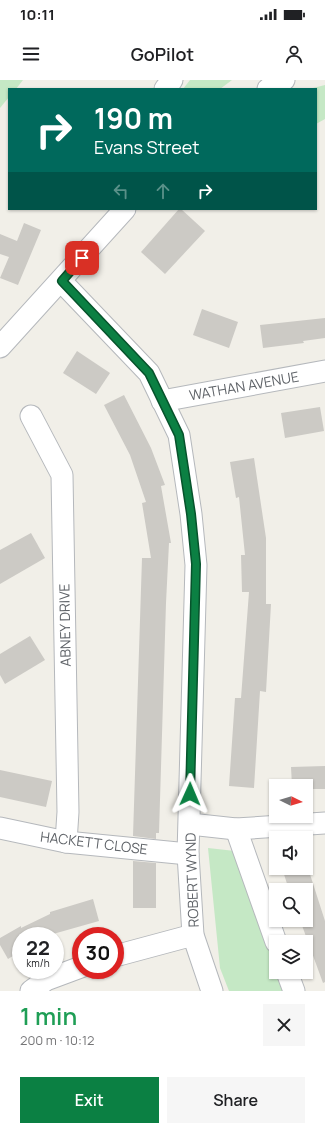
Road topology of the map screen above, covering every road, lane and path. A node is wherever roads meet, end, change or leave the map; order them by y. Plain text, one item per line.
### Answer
1 (172, 80) edge
2 (284, 80) edge
3 (166, 88) edge
4 (270, 88) edge
5 (122, 210) edge
6 (62, 281) junction
7 (0, 347) edge
8 (325, 370) edge
9 (162, 401) junction
10 (31, 416) dead end
11 (325, 823) edge
12 (190, 824) junction
13 (0, 828) edge
14 (236, 830) junction
15 (66, 842) junction
16 (188, 854) junction
17 (193, 935) junction
18 (274, 935) edge
19 (124, 954) edge
20 (72, 970) edge
21 (290, 979) edge
22 (31, 991) edge
23 (212, 991) edge
24 (294, 991) edge

1 - 3 street
2 - 4 street
5 - 6 street
6 - 7 street
6 - 9 street, ROBERT WYND
8 - 9 street, WATHAN AVENUE
9 - 12 street, ROBERT WYND
10 - 15 street, ABNEY DRIVE
11 - 14 street
12 - 14 street
12 - 16 street, ROBERT WYND
13 - 15 street, HACKETT CLOSE
14 - 18 street
15 - 16 street, HACKETT CLOSE
16 - 17 street, ROBERT WYND
17 - 19 street
17 - 23 street, ROBERT WYND
20 - 22 street
21 - 24 street

